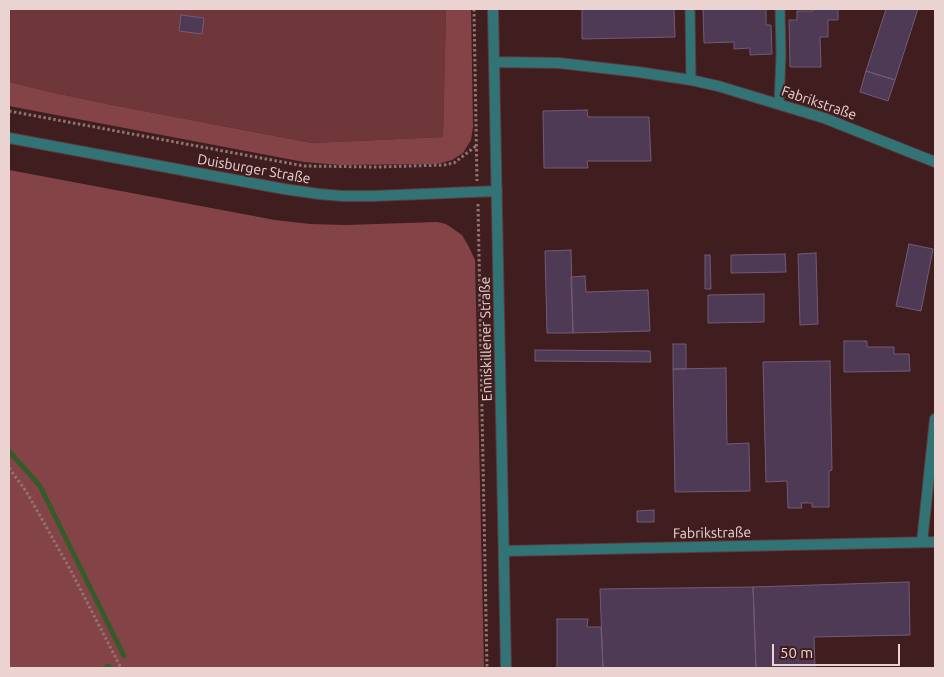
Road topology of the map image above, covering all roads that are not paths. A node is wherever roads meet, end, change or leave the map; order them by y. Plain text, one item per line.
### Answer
1 (493, 9) edge
2 (690, 9) edge
3 (780, 9) edge
4 (494, 62) junction
5 (691, 80) junction
6 (779, 104) junction
7 (9, 138) edge
8 (935, 162) edge
9 (496, 192) junction
10 (935, 419) edge
11 (922, 542) junction
12 (935, 542) edge
13 (504, 551) junction
14 (506, 668) edge

1 - 4 street, Enniskillener Straße
2 - 5 lane
3 - 6 lane
4 - 5 street, Fabrikstraße
4 - 9 street, Enniskillener Straße
5 - 6 street, Fabrikstraße
6 - 8 street, Fabrikstraße
7 - 9 street, Duisburger Straße
9 - 13 street, Enniskillener Straße
10 - 11 street
11 - 12 street, Fabrikstraße
11 - 13 street, Fabrikstraße
13 - 14 street, Enniskillener Straße

